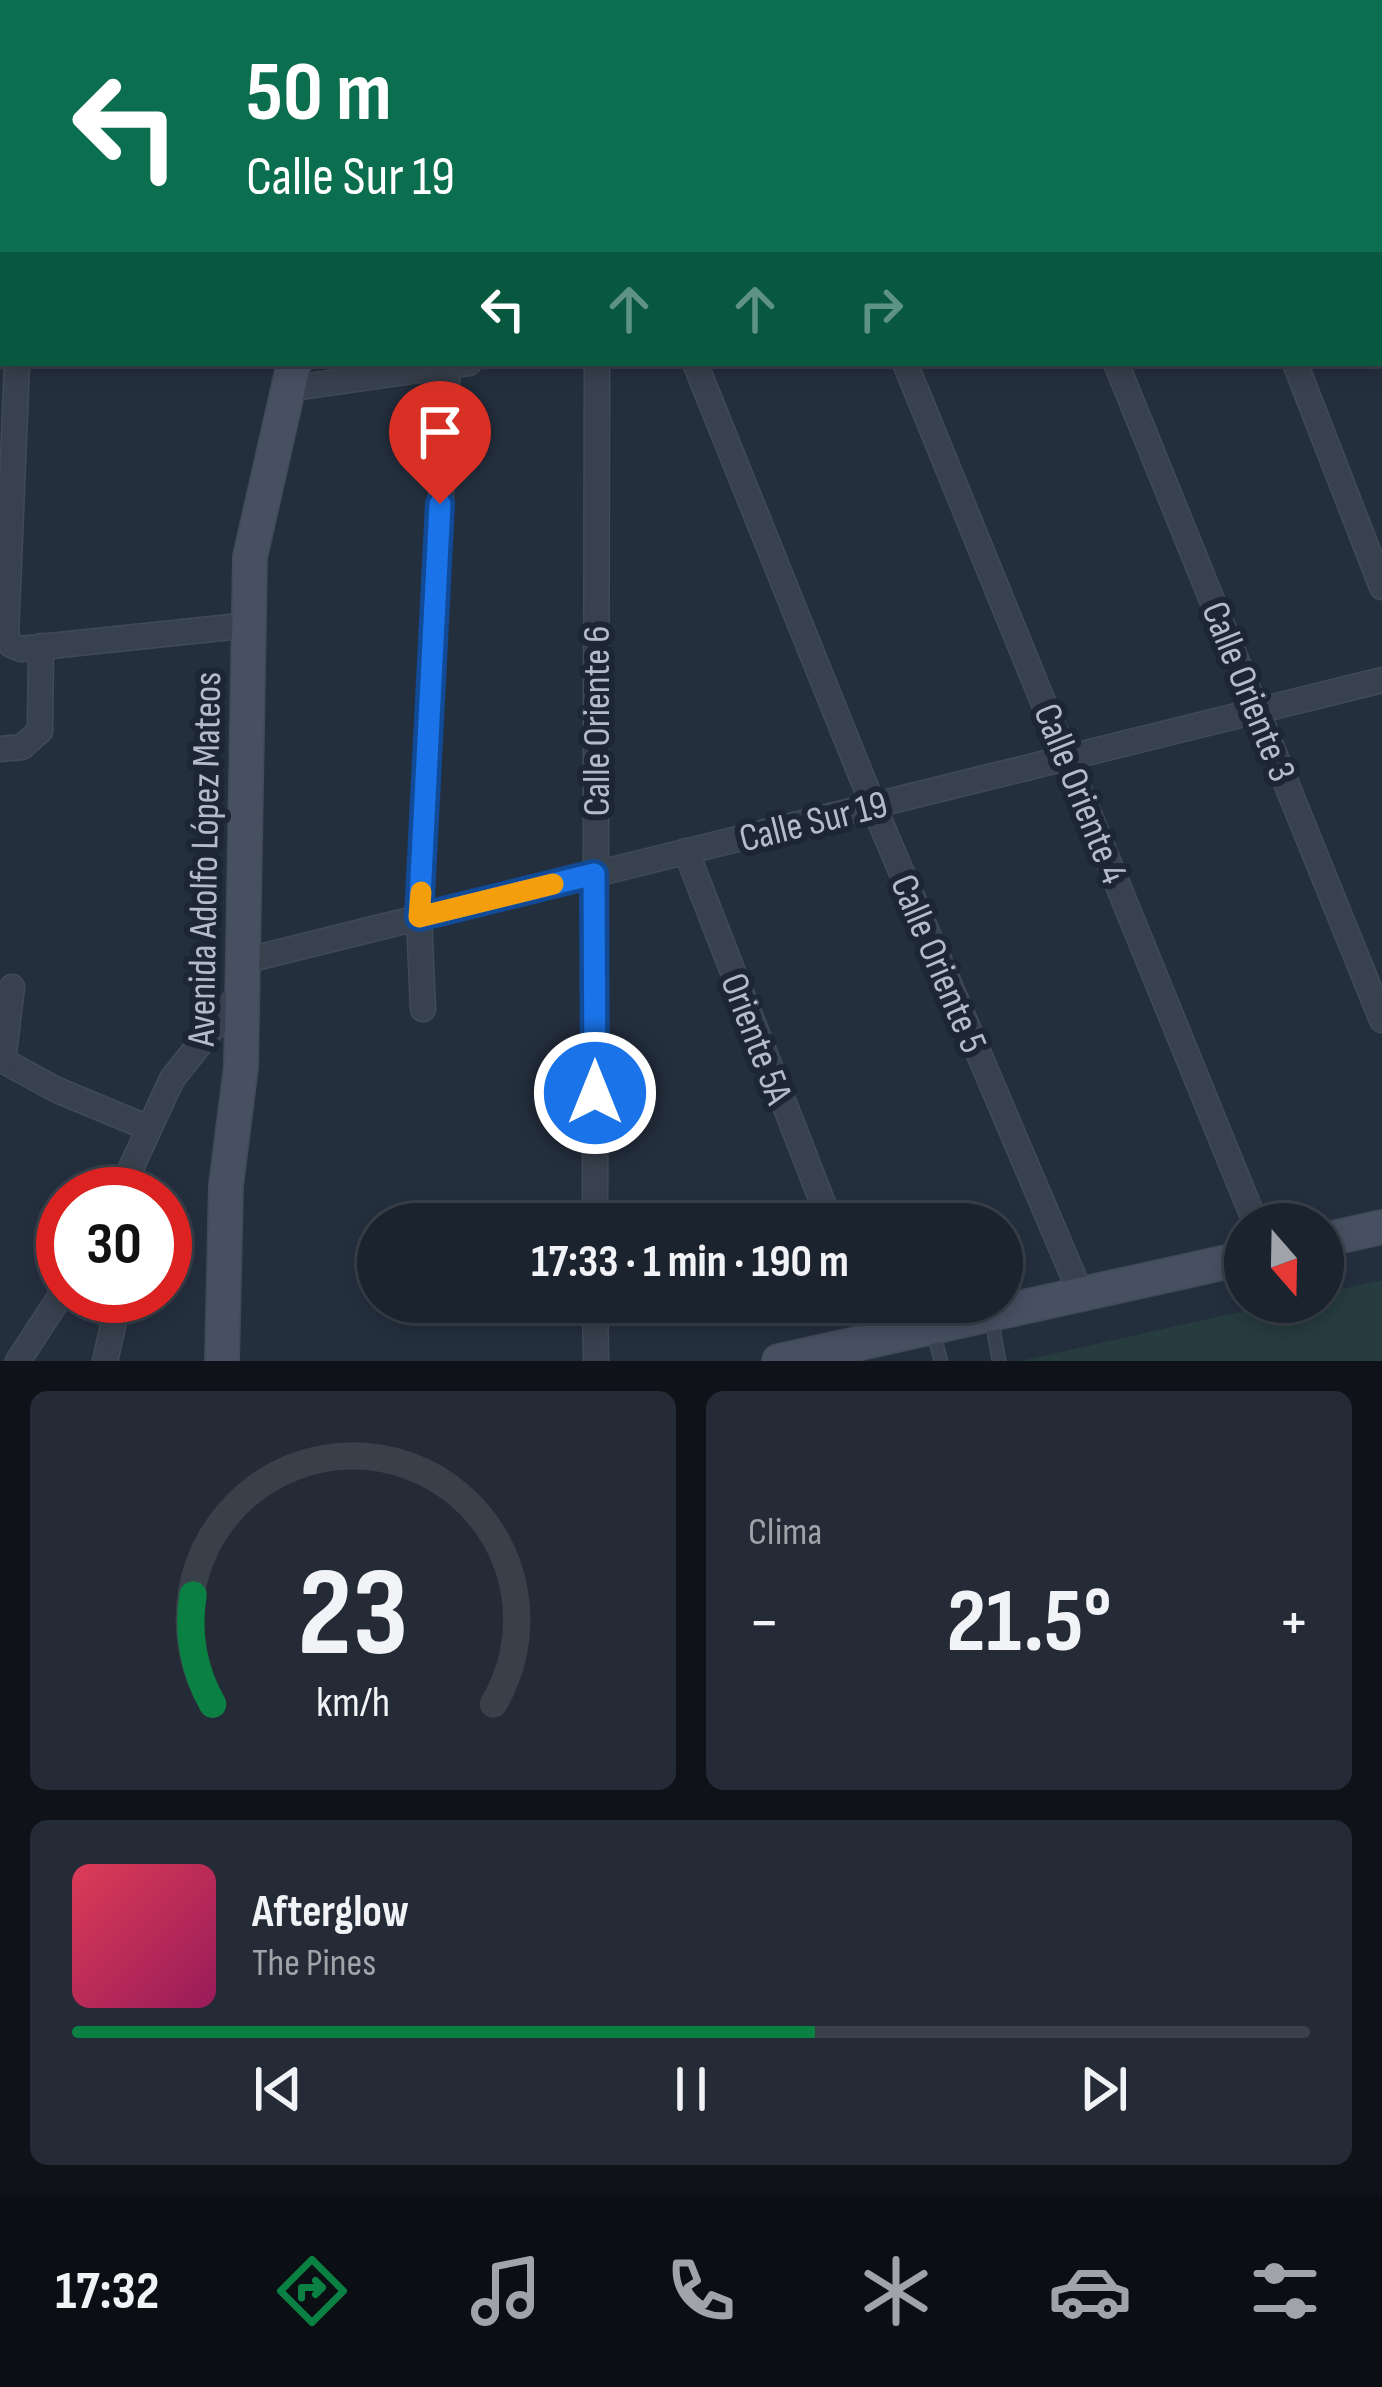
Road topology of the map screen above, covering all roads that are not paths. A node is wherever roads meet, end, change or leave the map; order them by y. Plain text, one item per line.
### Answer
1 (17, 366) edge
2 (428, 366) edge
3 (455, 366) edge
4 (597, 366) edge
5 (696, 366) edge
6 (905, 366) edge
7 (1117, 366) edge
8 (1296, 366) edge
9 (290, 376) edge
10 (6, 462) edge
11 (1382, 587) edge
12 (250, 625) junction
13 (5, 638) edge
14 (41, 646) junction
15 (1382, 680) edge
16 (1258, 711) junction
17 (0, 749) edge
18 (1068, 757) junction
19 (873, 805) junction
20 (686, 851) junction
21 (594, 874) junction
22 (419, 917) junction
23 (243, 976) junction
24 (12, 987) dead end
25 (423, 1009) dead end
26 (1382, 1020) edge
27 (2, 1060) edge
28 (146, 1127) junction
29 (132, 1167) edge
30 (595, 1203) edge
31 (823, 1203) edge
32 (1248, 1203) edge
33 (1382, 1227) edge
34 (1344, 1235) edge
35 (1224, 1263) edge
36 (1081, 1294) junction
37 (1023, 1307) edge
38 (43, 1323) edge
39 (114, 1323) edge
40 (596, 1323) edge
41 (869, 1323) edge
42 (947, 1323) edge
43 (993, 1323) edge
44 (932, 1326) junction
45 (875, 1338) junction
46 (18, 1361) edge
47 (105, 1361) edge
48 (222, 1361) edge
49 (596, 1361) edge
50 (779, 1361) edge
51 (941, 1361) edge
52 (999, 1361) edge

1 - 10 street
2 - 9 street
3 - 22 street
4 - 21 street, Calle Oriente 6
5 - 19 street, Calle Oriente 5
6 - 18 street, Calle Oriente 4
7 - 16 street, Calle Oriente 3
8 - 11 street
9 - 12 main road, Avenida Adolfo López Mateos
10 - 13 street
12 - 14 street
12 - 23 main road, Avenida Adolfo López Mateos
13 - 14 street
14 - 17 street
15 - 16 street, Calle Sur 19
16 - 18 street, Calle Sur 19
16 - 26 street, Calle Oriente 3
18 - 19 street, Calle Sur 19
18 - 32 street, Calle Oriente 4
19 - 20 street, Calle Sur 19
19 - 36 street, Calle Oriente 5
20 - 21 street, Calle Sur 19
20 - 31 street, Oriente 5A
21 - 22 street, Calle Sur 19
21 - 30 street, Calle Oriente 6
22 - 23 street, Calle Sur 19
22 - 25 street
23 - 28 street
23 - 48 main road, Avenida Adolfo López Mateos
24 - 27 street
27 - 28 street
28 - 29 street
33 - 34 main road
35 - 36 main road
36 - 37 main road
38 - 46 street
39 - 47 street
40 - 49 street
41 - 45 street
42 - 44 main road
43 - 52 lane
44 - 45 main road
44 - 51 lane
45 - 50 main road

